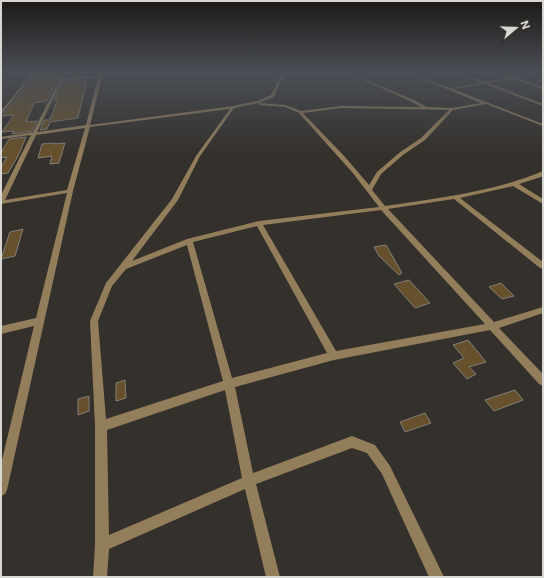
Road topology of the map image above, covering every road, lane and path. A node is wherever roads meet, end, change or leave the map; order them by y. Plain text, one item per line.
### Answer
1 (12, 100) edge
2 (51, 100) edge
3 (94, 100) edge
4 (263, 100) edge
5 (411, 100) edge
6 (479, 100) edge
7 (529, 100) edge
8 (250, 103) junction
9 (487, 103) junction
10 (543, 105) edge
11 (232, 107) junction
12 (426, 108) junction
13 (452, 109) junction
14 (300, 112) junction
15 (1, 114) edge
16 (543, 125) edge
17 (88, 126) junction
18 (35, 133) junction
19 (1, 138) edge
20 (543, 173) edge
21 (514, 184) junction
22 (370, 189) junction
23 (70, 191) junction
24 (455, 196) junction
25 (1, 201) edge
26 (543, 202) edge
27 (383, 208) junction
28 (259, 223) junction
29 (189, 241) junction
30 (543, 266) edge
31 (122, 268) junction
32 (543, 310) edge
33 (40, 321) junction
34 (493, 326) junction
35 (1, 330) edge
36 (334, 356) junction
37 (543, 381) edge
38 (229, 384) junction
39 (101, 426) junction
40 (249, 481) junction
41 (1, 490) edge
42 (102, 545) junction
43 (100, 577) edge
44 (273, 577) edge
45 (437, 577) edge

1 - 15 street
2 - 18 street
3 - 17 street
4 - 8 street
5 - 12 street
6 - 9 street
7 - 10 street
8 - 11 street
8 - 14 street
9 - 13 street
9 - 16 street
11 - 17 street
11 - 31 street
12 - 13 street
12 - 14 street
13 - 22 street
14 - 22 street
17 - 18 street
17 - 23 street
18 - 19 street
18 - 25 street
20 - 21 street
21 - 24 street
21 - 26 street
22 - 27 street
23 - 25 street
23 - 33 street
24 - 27 street
24 - 30 street
27 - 28 street
27 - 34 street
28 - 29 street
28 - 36 street
29 - 31 street
29 - 38 street
31 - 39 street
32 - 34 street
33 - 35 street
33 - 41 street
34 - 36 street
34 - 37 street
36 - 38 street
38 - 39 street
38 - 40 street
39 - 42 street
40 - 42 street
40 - 44 street
40 - 45 street
42 - 43 street

